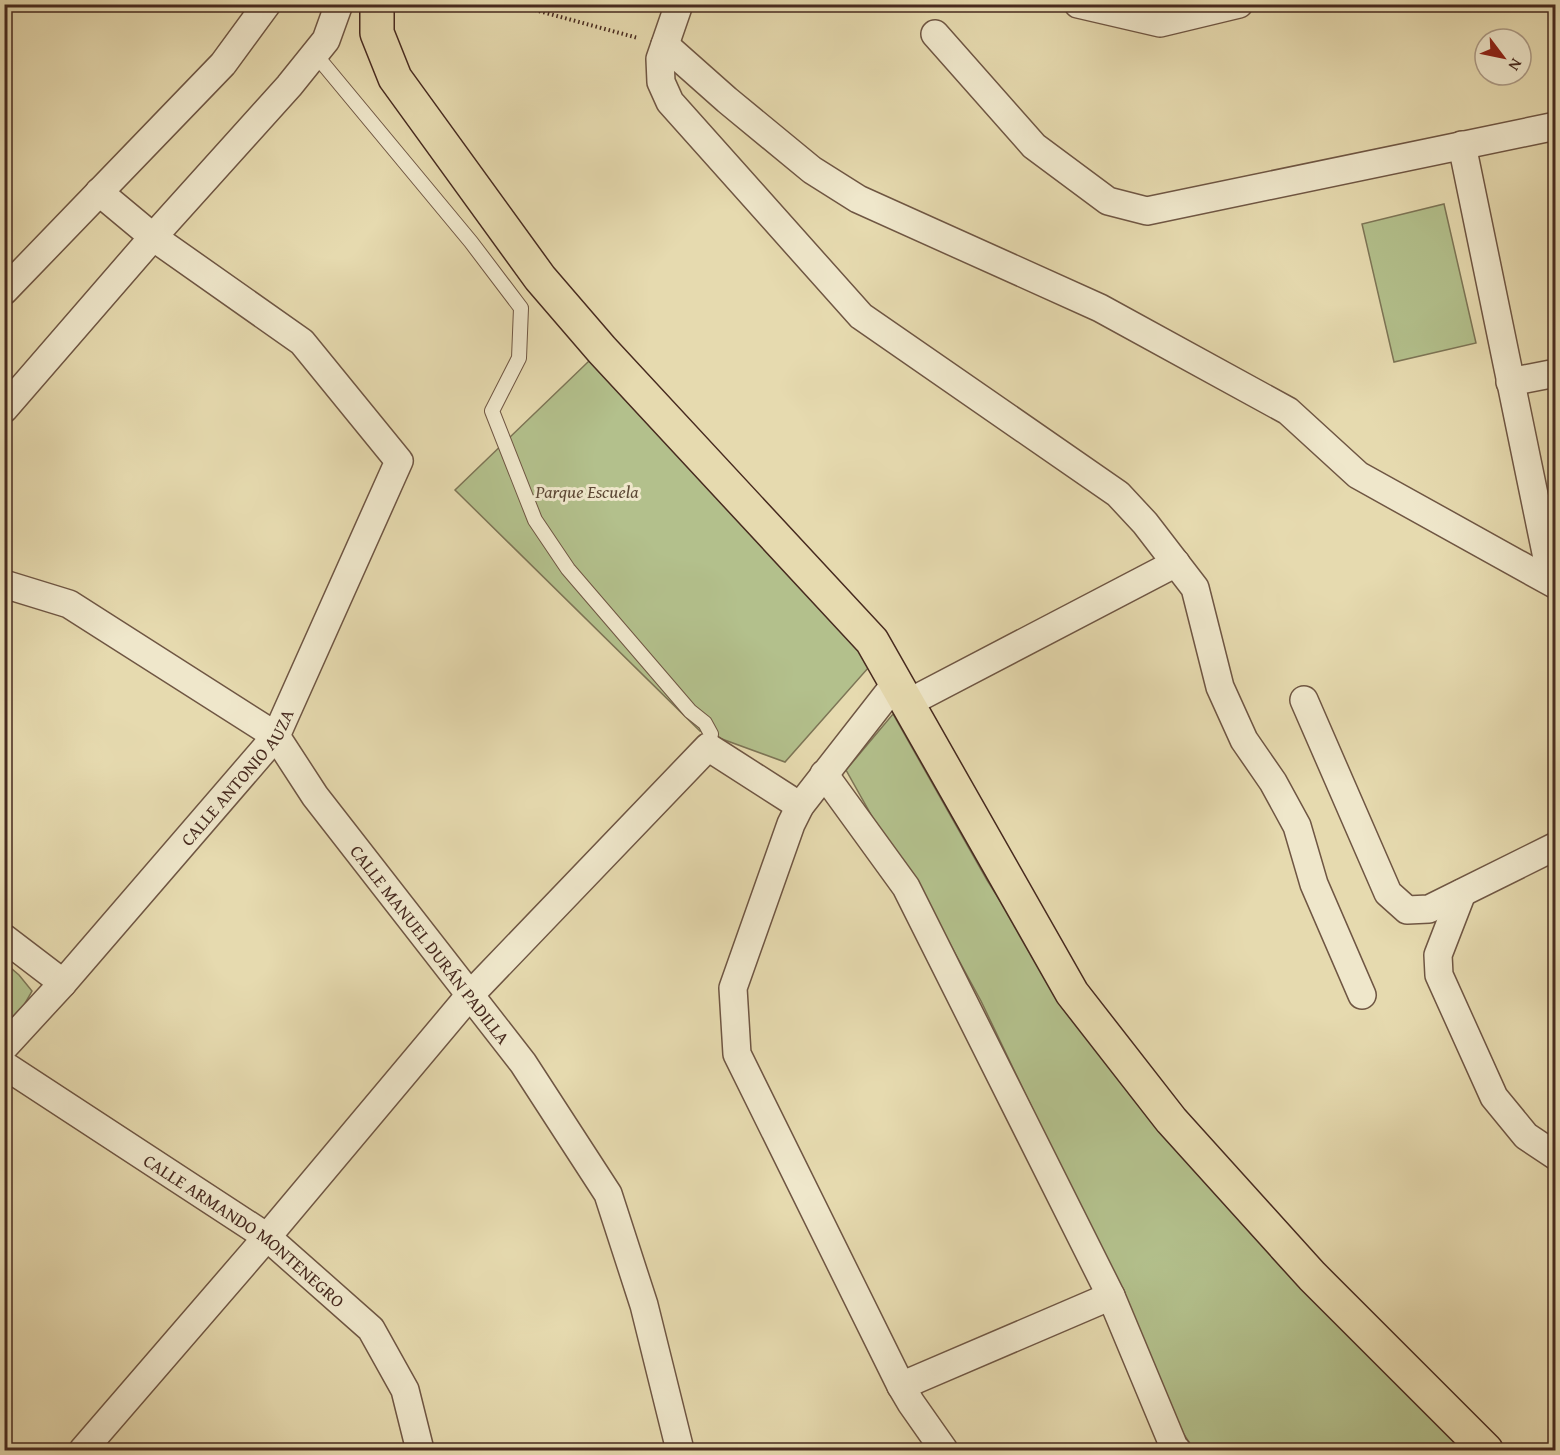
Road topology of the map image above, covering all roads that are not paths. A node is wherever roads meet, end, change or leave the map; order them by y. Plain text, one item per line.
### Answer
1 (267, 4) edge
2 (339, 4) edge
3 (377, 4) edge
4 (679, 4) edge
5 (1078, 4) edge
6 (1239, 4) edge
7 (935, 34) dead end
8 (665, 45) junction
9 (315, 54) junction
10 (1556, 126) edge
11 (1462, 145) junction
12 (99, 192) junction
13 (153, 237) junction
14 (4, 291) edge
15 (1556, 374) edge
16 (1510, 382) junction
17 (4, 409) edge
18 (1176, 563) junction
19 (1553, 583) edge
20 (4, 584) edge
21 (902, 693) junction
22 (1304, 700) dead end
23 (276, 736) junction
24 (708, 747) junction
25 (825, 774) junction
26 (800, 806) junction
27 (1556, 846) edge
28 (1461, 893) junction
29 (4, 938) edge
30 (63, 983) junction
31 (470, 995) junction
32 (1362, 995) dead end
33 (4, 1047) edge
34 (4, 1065) edge
35 (1556, 1156) edge
36 (267, 1237) junction
37 (1111, 1296) junction
38 (901, 1386) junction
39 (83, 1450) edge
40 (420, 1450) edge
41 (680, 1450) edge
42 (944, 1450) edge
43 (1171, 1450) edge
44 (1486, 1450) edge

1 - 12 street
2 - 9 street
3 - 21 main road
4 - 8 street
5 - 6 street
7 - 11 street
8 - 18 street
8 - 19 street
9 - 13 street
9 - 24 lane
10 - 11 street
11 - 16 street
12 - 13 street
12 - 14 street
13 - 17 street
13 - 23 street, CALLE ANTONIO AUZA
15 - 16 street
16 - 19 street
18 - 21 street
18 - 32 street
20 - 23 street, CALLE MANUEL DURÁN PADILLA
21 - 25 street
21 - 44 main road
22 - 28 street
23 - 30 street, CALLE ANTONIO AUZA
23 - 31 street, CALLE MANUEL DURÁN PADILLA
24 - 26 street
24 - 31 street
25 - 26 street
25 - 37 street
26 - 38 street
27 - 28 street
28 - 35 street
29 - 30 street
30 - 33 street, CALLE ANTONIO AUZA
31 - 36 street
31 - 41 street, CALLE MANUEL DURÁN PADILLA
34 - 36 street, CALLE ARMANDO MONTENEGRO
36 - 39 street
36 - 40 street, CALLE ARMANDO MONTENEGRO
37 - 38 street
37 - 43 street
38 - 42 street

